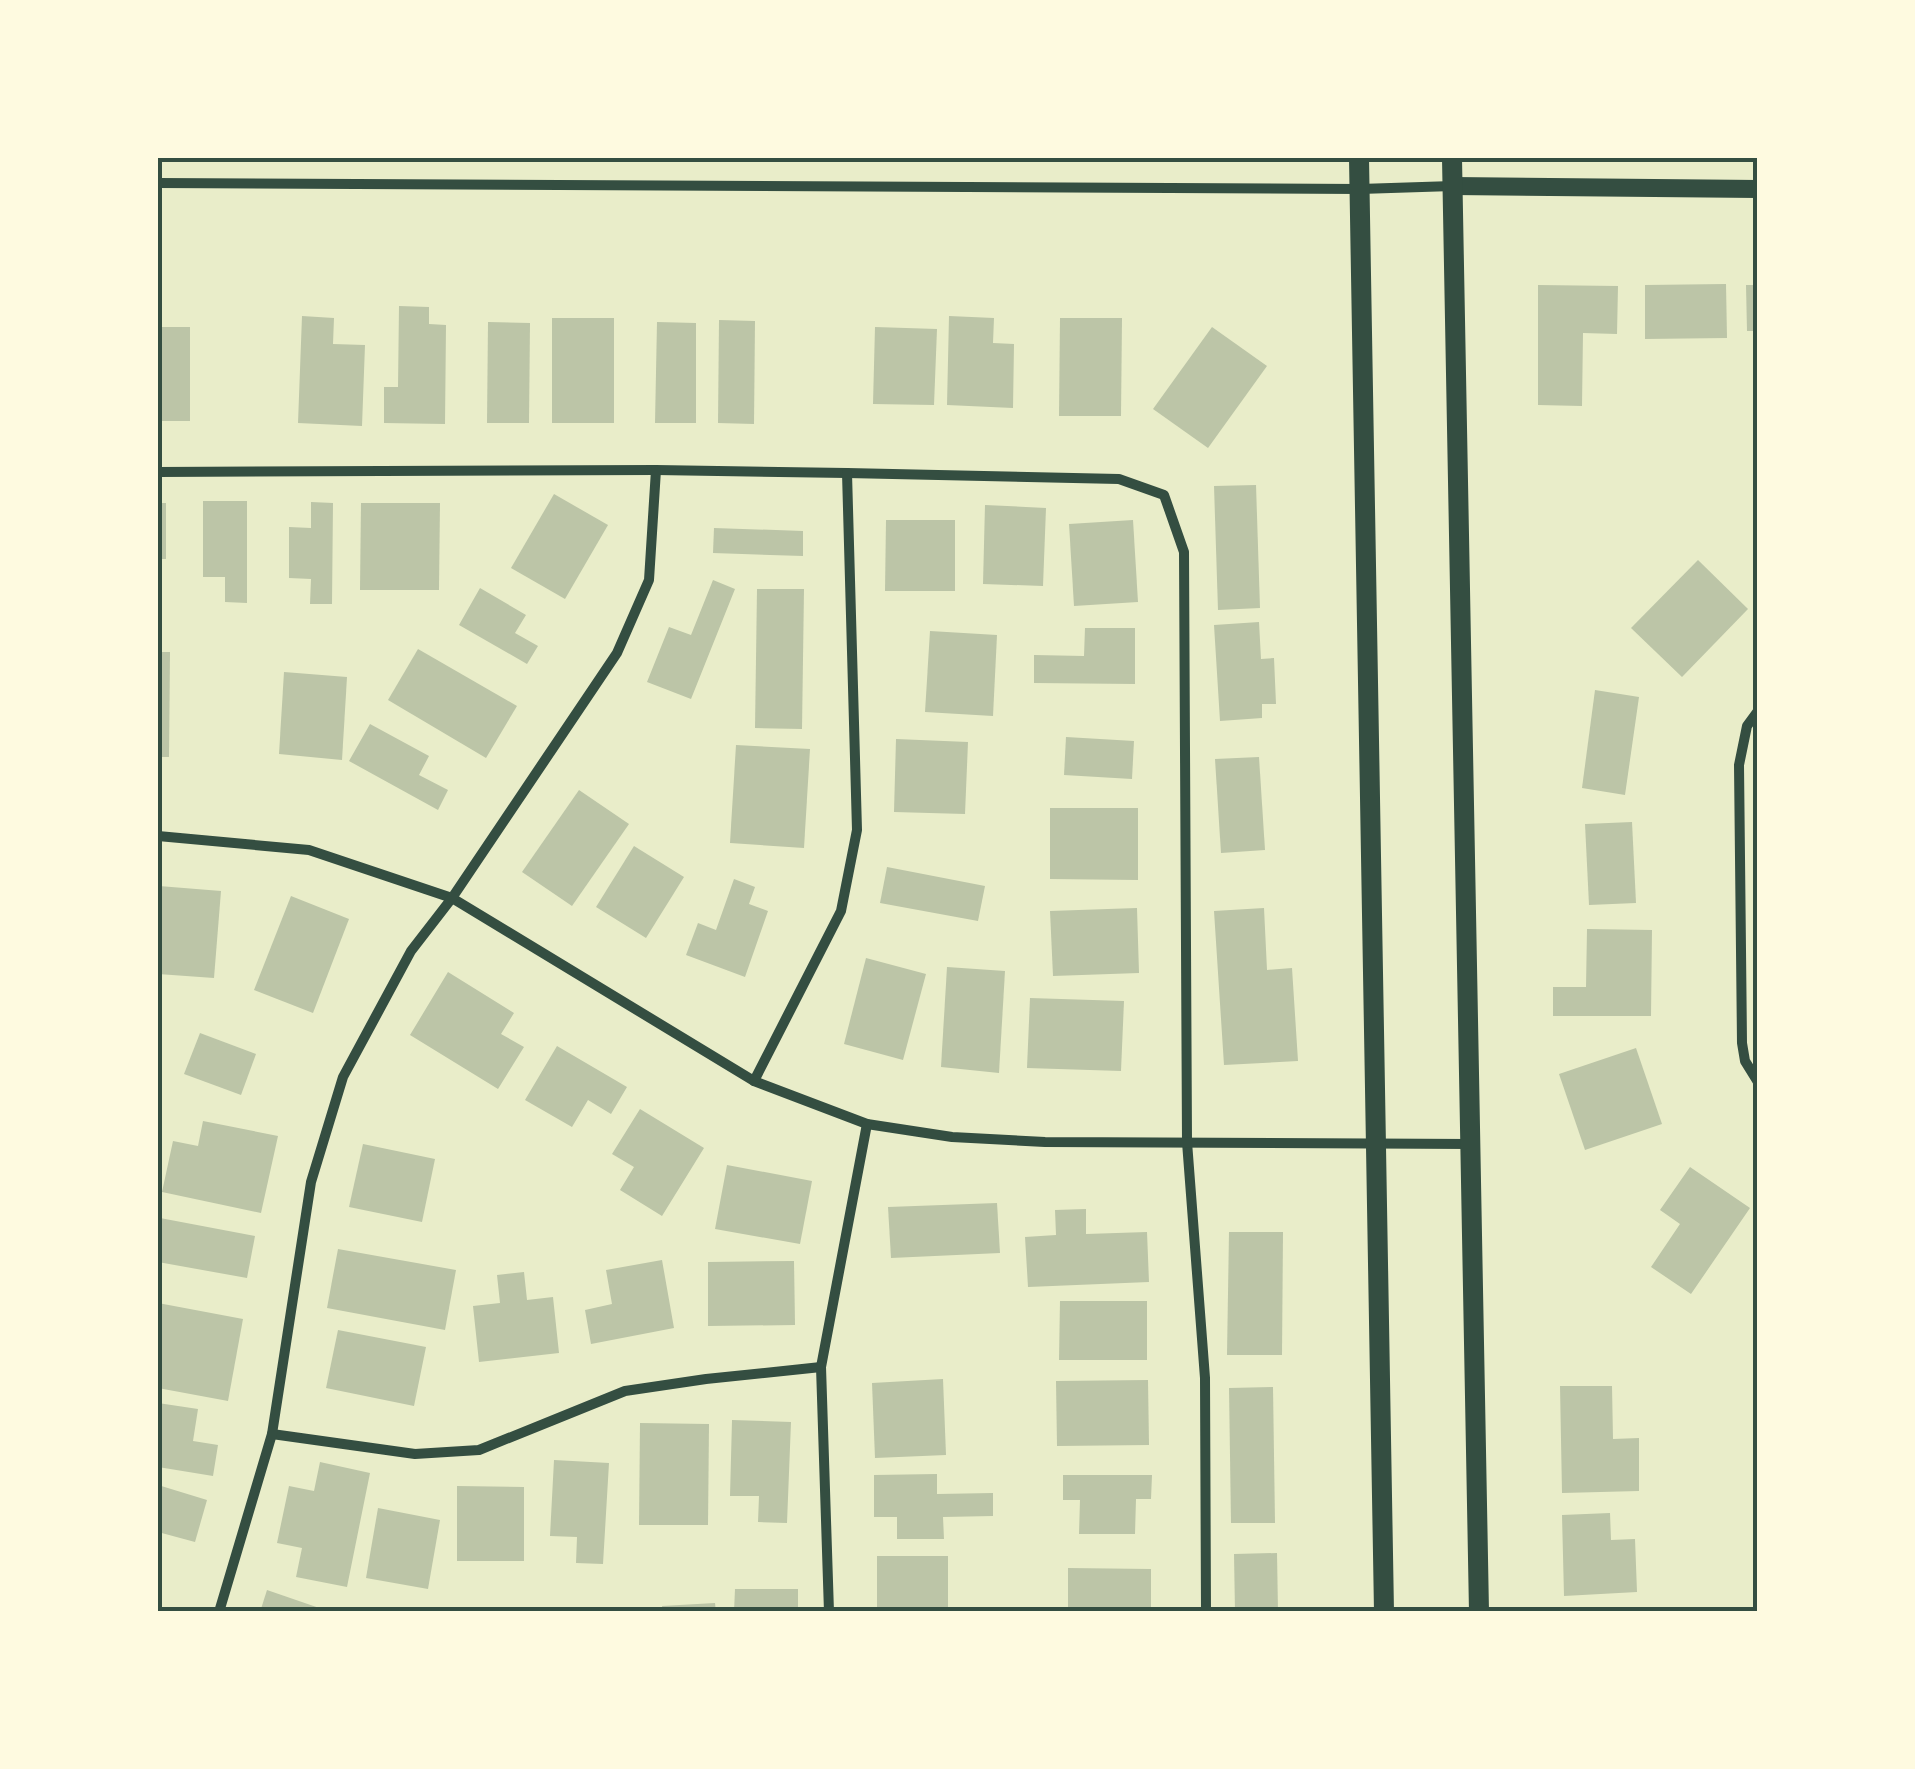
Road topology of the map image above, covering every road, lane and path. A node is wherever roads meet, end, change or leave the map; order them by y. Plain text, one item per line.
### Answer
1 (1359, 158) edge
2 (1452, 158) edge
3 (158, 183) edge
4 (1453, 186) junction
5 (1360, 189) junction
6 (1758, 189) edge
7 (656, 470) junction
8 (158, 472) edge
9 (847, 473) junction
10 (1758, 710) edge
11 (158, 836) edge
12 (452, 898) junction
13 (754, 1081) junction
14 (1758, 1082) edge
15 (866, 1124) junction
16 (1187, 1142) junction
17 (1378, 1144) junction
18 (1471, 1144) junction
19 (821, 1368) junction
20 (272, 1434) junction
21 (218, 1612) edge
22 (830, 1612) edge
23 (1206, 1612) edge
24 (1384, 1612) edge
25 (1479, 1612) edge

1 - 5 main road
2 - 4 main road
3 - 5 street
4 - 5 street
4 - 6 street
4 - 18 main road
5 - 17 main road
7 - 8 street
7 - 9 street
7 - 12 street
9 - 13 street
9 - 16 street
10 - 14 street
11 - 12 street
12 - 13 street
12 - 20 street
13 - 15 street
15 - 16 street
15 - 19 street
16 - 17 street
16 - 23 street
17 - 18 street
17 - 24 main road
18 - 25 main road
19 - 20 street
19 - 22 street
20 - 21 street

